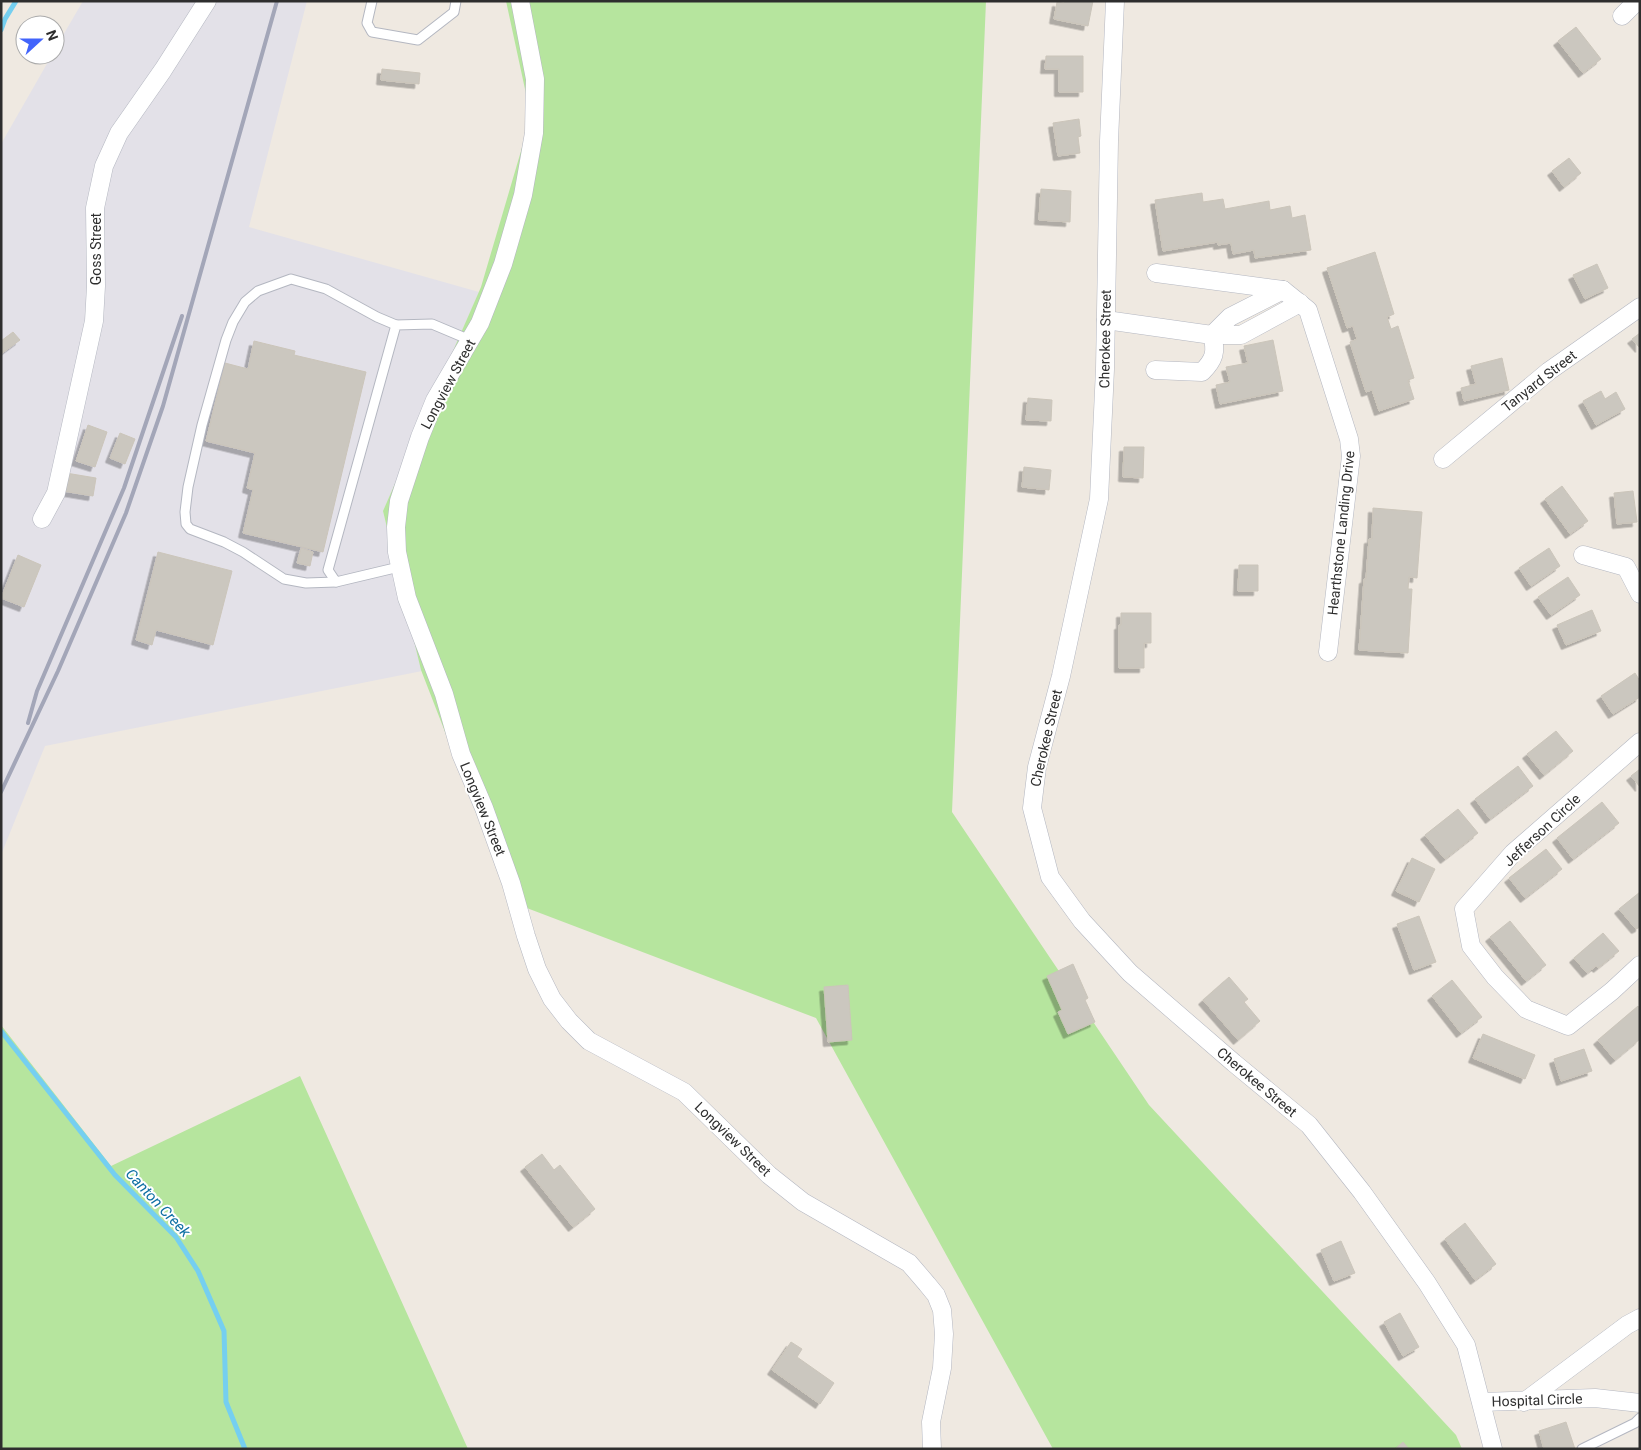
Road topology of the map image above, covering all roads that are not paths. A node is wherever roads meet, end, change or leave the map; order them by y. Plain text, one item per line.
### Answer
1 (207, 1) edge
2 (372, 1) edge
3 (456, 1) edge
4 (520, 1) edge
5 (1115, 1) edge
6 (1637, 1) edge
7 (1622, 16) dead end
8 (1156, 273) dead end
9 (1283, 290) junction
10 (1300, 303) junction
11 (1640, 307) edge
12 (1106, 320) junction
13 (396, 325) junction
14 (1212, 335) junction
15 (470, 340) junction
16 (1155, 370) dead end
17 (1442, 459) dead end
18 (42, 519) dead end
19 (1584, 555) dead end
20 (399, 567) junction
21 (336, 582) junction
22 (1640, 594) edge
23 (1328, 652) dead end
24 (1640, 742) edge
25 (1640, 965) edge
26 (1640, 1318) edge
27 (1482, 1402) junction
28 (1524, 1402) junction
29 (1640, 1403) edge
30 (1640, 1418) edge
31 (932, 1449) edge
32 (1493, 1449) edge
33 (1582, 1449) edge

1 - 18 street, Goss Street
2 - 3 lane
4 - 15 street, Longview Street
5 - 12 street, Cherokee Street
6 - 7 street
8 - 9 street
9 - 10 street, Hearthstone Landing Drive
9 - 14 street
10 - 14 street
10 - 23 street, Hearthstone Landing Drive
11 - 17 street, Tanyard Street
12 - 14 street
12 - 27 street, Cherokee Street
13 - 15 lane
13 - 21 lane
13 - 21 lane
14 - 16 street
15 - 20 street, Longview Street
19 - 22 street
20 - 21 lane
20 - 31 street, Longview Street
24 - 25 street, Jefferson Circle
26 - 28 street
27 - 28 street, Hospital Circle
27 - 32 street, Hospital Circle
28 - 29 street, Hospital Circle
30 - 33 lane

